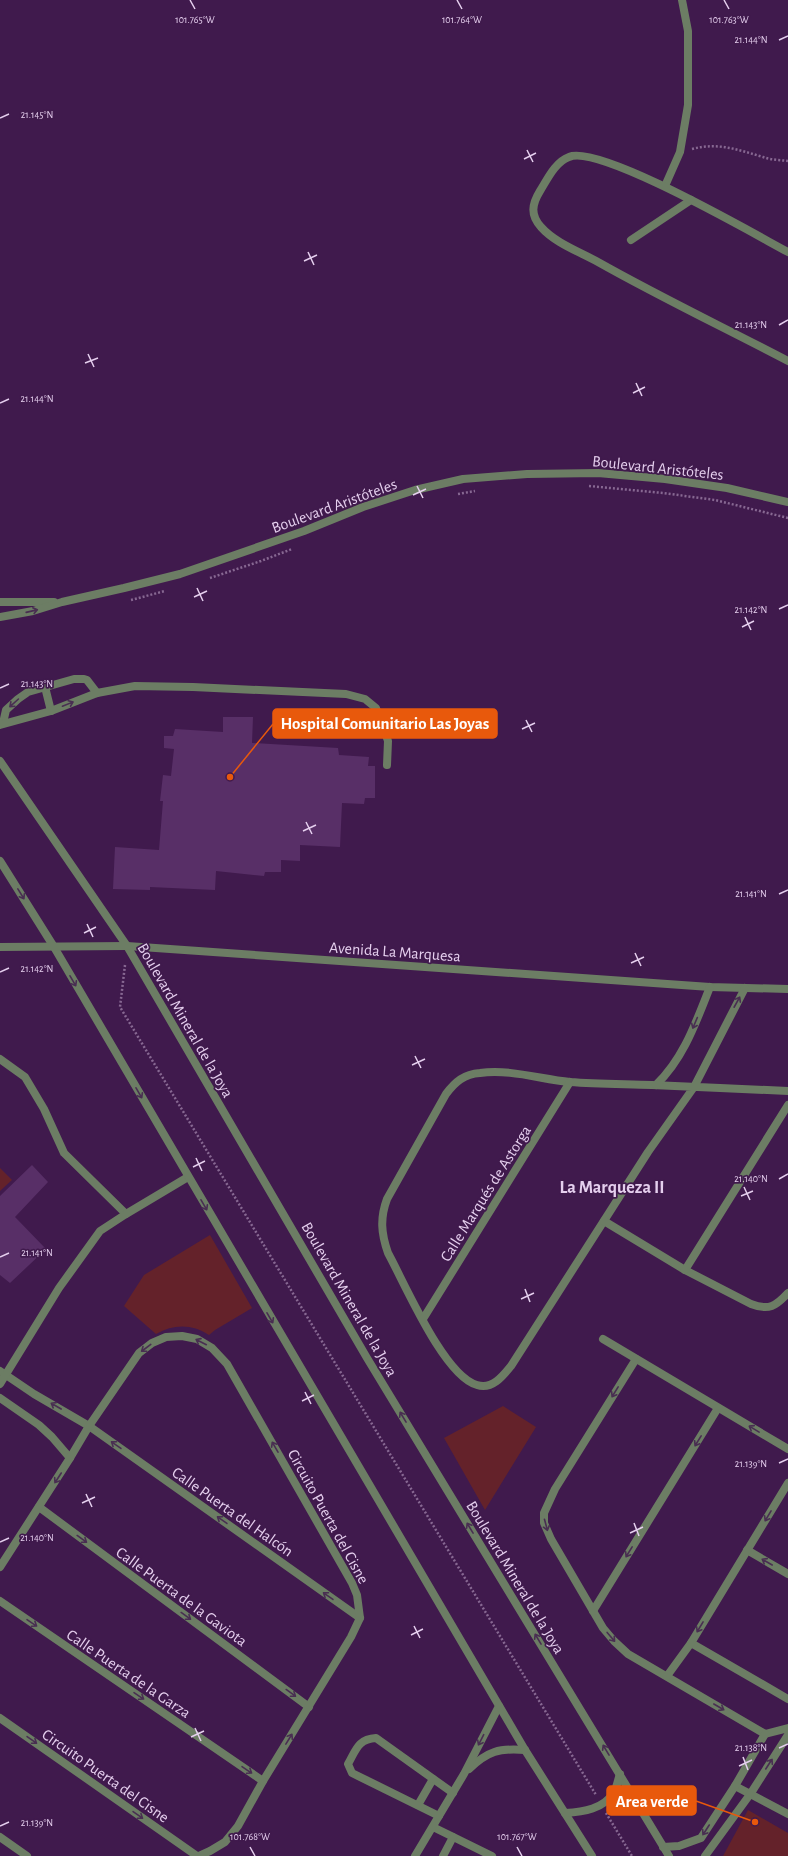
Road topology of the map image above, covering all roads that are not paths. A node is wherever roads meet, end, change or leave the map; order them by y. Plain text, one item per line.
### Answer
1 (682, 0) edge
2 (665, 186) junction
3 (691, 200) junction
4 (631, 240) dead end
5 (788, 252) edge
6 (788, 361) edge
7 (788, 502) edge
8 (0, 602) edge
9 (62, 602) junction
10 (0, 617) edge
11 (45, 687) junction
12 (96, 693) junction
13 (51, 711) junction
14 (2, 724) edge
15 (0, 761) edge
16 (387, 765) dead end
17 (0, 861) edge
18 (127, 946) junction
19 (0, 947) edge
20 (54, 947) junction
21 (710, 987) junction
22 (745, 988) junction
23 (788, 989) edge
24 (0, 1059) edge
25 (570, 1082) junction
26 (656, 1085) junction
27 (694, 1087) junction
28 (788, 1091) edge
29 (788, 1105) edge
30 (188, 1177) junction
31 (126, 1214) junction
32 (604, 1221) junction
33 (685, 1270) junction
34 (788, 1292) edge
35 (423, 1319) junction
36 (603, 1339) dead end
37 (636, 1359) junction
38 (3, 1372) edge
39 (0, 1384) edge
40 (0, 1398) edge
41 (718, 1408) junction
42 (90, 1426) junction
43 (788, 1449) edge
44 (70, 1458) junction
45 (788, 1483) edge
46 (39, 1507) junction
47 (747, 1550) junction
48 (0, 1567) edge
49 (788, 1574) edge
50 (0, 1601) edge
51 (593, 1611) junction
52 (360, 1618) junction
53 (691, 1643) junction
54 (667, 1676) junction
55 (788, 1699) edge
56 (309, 1706) junction
57 (499, 1706) junction
58 (0, 1718) edge
59 (788, 1728) edge
60 (765, 1734) junction
61 (788, 1735) edge
62 (525, 1750) junction
63 (464, 1774) junction
64 (620, 1774) junction
65 (433, 1779) junction
66 (263, 1781) junction
67 (735, 1786) junction
68 (453, 1793) junction
69 (751, 1793) junction
70 (418, 1805) junction
71 (565, 1813) junction
72 (788, 1814) edge
73 (439, 1816) junction
74 (433, 1827) junction
75 (0, 1837) edge
76 (453, 1837) junction
77 (663, 1847) junction
78 (27, 1856) edge
79 (198, 1856) edge
80 (416, 1856) edge
81 (443, 1856) edge
82 (492, 1856) edge
83 (592, 1856) edge
84 (669, 1856) edge
85 (705, 1856) edge

1 - 2 street
2 - 3 street
2 - 6 street
3 - 4 street
3 - 5 street
7 - 9 street, Boulevard Aristóteles
8 - 9 street, Boulevard Aristóteles
10 -> 9 street, Boulevard Aristóteles
11 - 12 street
11 - 13 street
11 -> 14 street
13 -> 12 street
12 - 16 street
13 - 14 street
15 - 18 street, Boulevard Mineral de la Joya
17 -> 20 street
18 - 20 street, Avenida La Marquesa
18 - 21 street, Avenida La Marquesa
64 -> 18 street, Boulevard Mineral de la Joya
19 - 20 street, Avenida La Marquesa
20 -> 30 street
21 - 22 street, Avenida La Marquesa
21 -> 26 street
22 - 23 street, Avenida La Marquesa
27 -> 22 street
24 - 31 street
25 - 26 street
25 - 35 street, Calle Marqués de Astorga
25 - 35 street
26 - 27 street
27 - 28 street
27 - 32 street
29 - 33 street
30 - 31 street
30 -> 57 street
31 - 38 street
32 - 33 street
32 - 35 street
33 - 34 street
36 - 37 street
37 - 41 street
37 -> 51 street
38 - 39 street
42 -> 38 street
40 - 44 street
43 -> 41 street
41 -> 51 street
42 - 44 street, Circuito Puerta del Cisne
52 -> 42 street, Calle Puerta del Halcón
52 -> 42 street, Circuito Puerta del Cisne
44 -> 46 street, Circuito Puerta del Cisne
45 -> 47 street
46 - 48 street, Circuito Puerta del Cisne
46 -> 56 street, Calle Puerta de la Gaviota
49 -> 47 street
47 -> 53 street
50 -> 66 street, Calle Puerta de la Garza
51 -> 54 street
52 - 56 street, Circuito Puerta del Cisne
53 - 54 street
53 - 55 street
54 -> 60 street
66 -> 56 street, Circuito Puerta del Cisne
57 - 62 street
57 -> 63 street
58 -> 79 street, Circuito Puerta del Cisne
59 - 60 street
60 - 67 street
69 -> 61 street
62 - 63 street
62 - 71 street
63 - 68 street
64 - 71 street
64 - 77 street, Boulevard Mineral de la Joya
65 - 68 street
65 - 70 street
65 - 70 street
66 - 79 street, Circuito Puerta del Cisne
67 - 69 street
67 -> 77 street
68 - 73 street
69 - 72 street
69 - 85 street
70 - 73 street
71 - 83 street
73 - 74 street
74 - 76 street
74 - 80 street
75 - 78 street
76 - 81 street
76 - 82 street
77 - 84 street, Boulevard Mineral de la Joya

